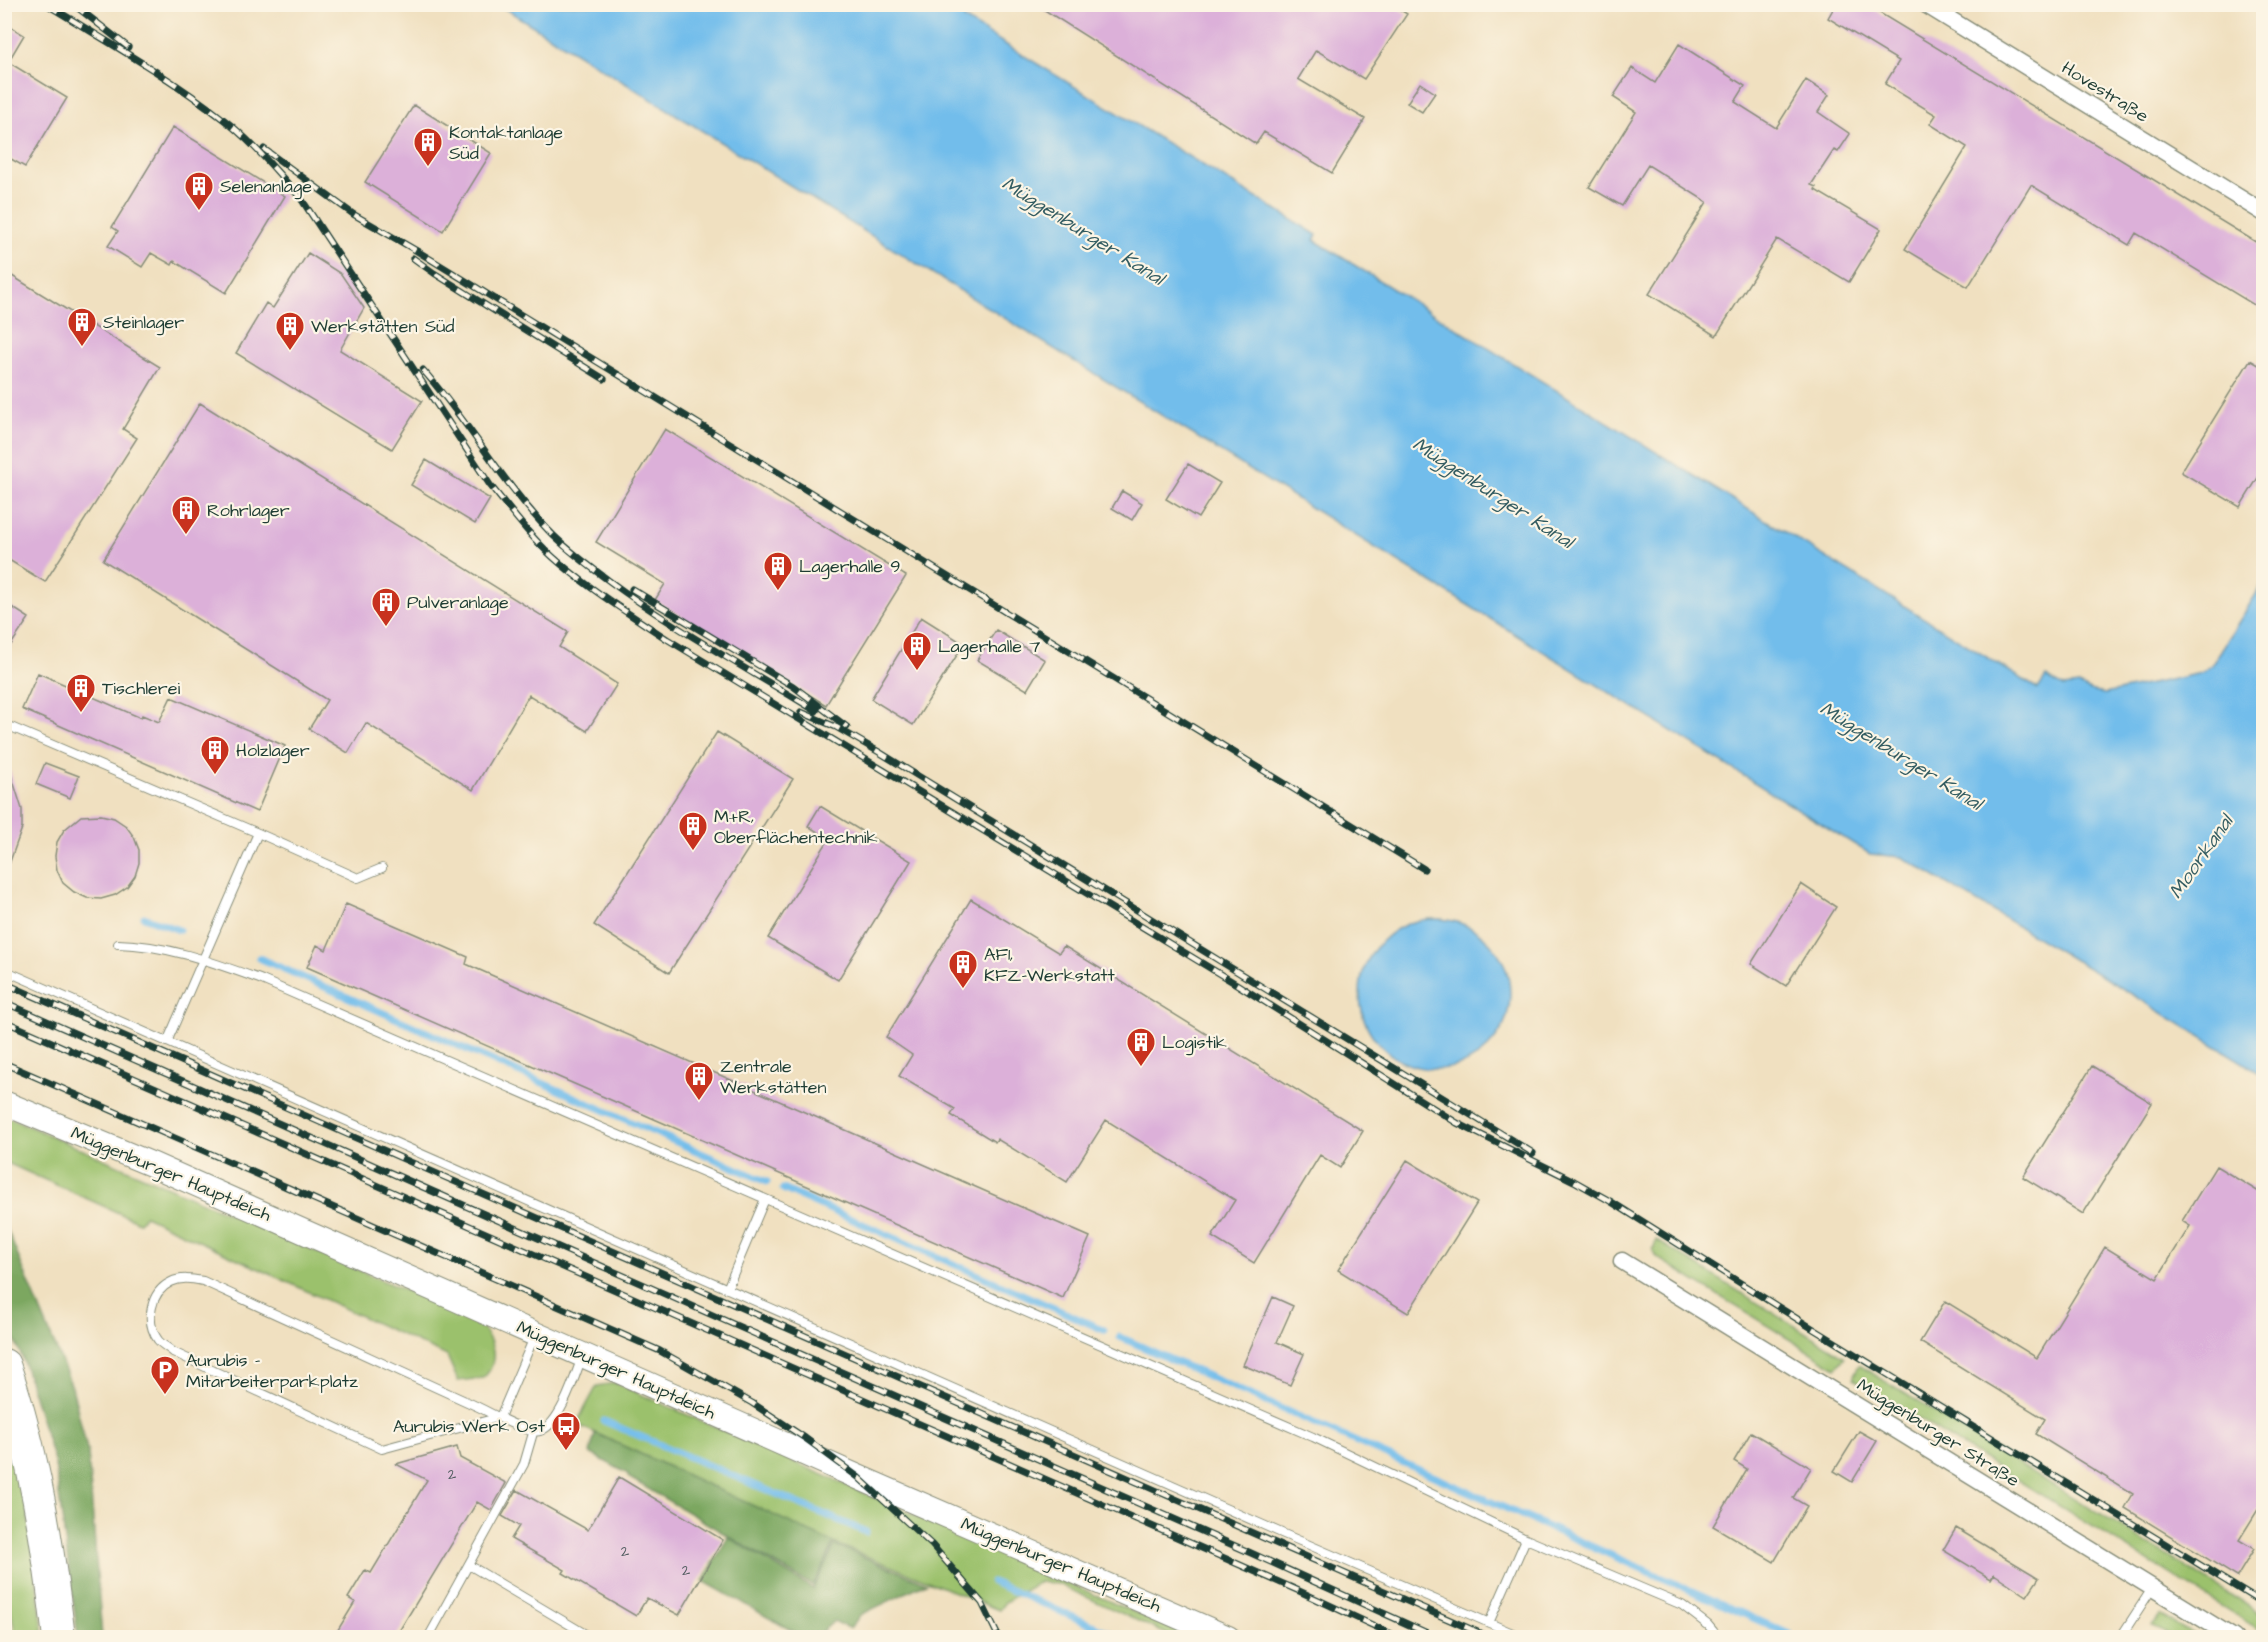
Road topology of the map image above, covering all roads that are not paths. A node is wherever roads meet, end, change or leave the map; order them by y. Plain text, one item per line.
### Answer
1 (1925, 4) edge
2 (2264, 213) edge
3 (4, 724) edge
4 (258, 833) junction
5 (382, 868) dead end
6 (118, 944) dead end
7 (203, 959) junction
8 (4, 970) edge
9 (167, 1042) junction
10 (4, 1103) edge
11 (765, 1199) junction
12 (1622, 1261) dead end
13 (727, 1289) junction
14 (535, 1334) junction
15 (583, 1356) junction
16 (4, 1365) edge
17 (500, 1417) junction
18 (533, 1432) junction
19 (1526, 1539) junction
20 (470, 1565) junction
21 (2153, 1587) junction
22 (1489, 1623) junction
23 (59, 1638) edge
24 (428, 1638) edge
25 (592, 1638) edge
26 (1228, 1638) edge
27 (1524, 1638) edge
28 (1719, 1638) edge
29 (2120, 1638) edge
30 (2234, 1638) edge

1 - 2 street, Hovestraße
3 - 4 lane
4 - 5 lane
4 - 7 lane
6 - 7 lane
7 - 9 lane
7 - 11 lane
8 - 9 lane
9 - 13 lane
10 - 14 street, Müggenburger Hauptdeich
11 - 13 lane
11 - 19 lane
12 - 21 street, Müggenburger Straße
13 - 22 lane
14 - 15 street, Müggenburger Hauptdeich
14 - 17 lane
15 - 18 lane
15 - 26 street, Müggenburger Hauptdeich
16 - 23 highway
17 - 17 lane
17 - 18 lane
18 - 20 lane
19 - 22 lane
19 - 28 lane
20 - 24 lane
20 - 25 lane
21 - 29 lane
21 - 30 street, Müggenburger Straße
22 - 27 lane

